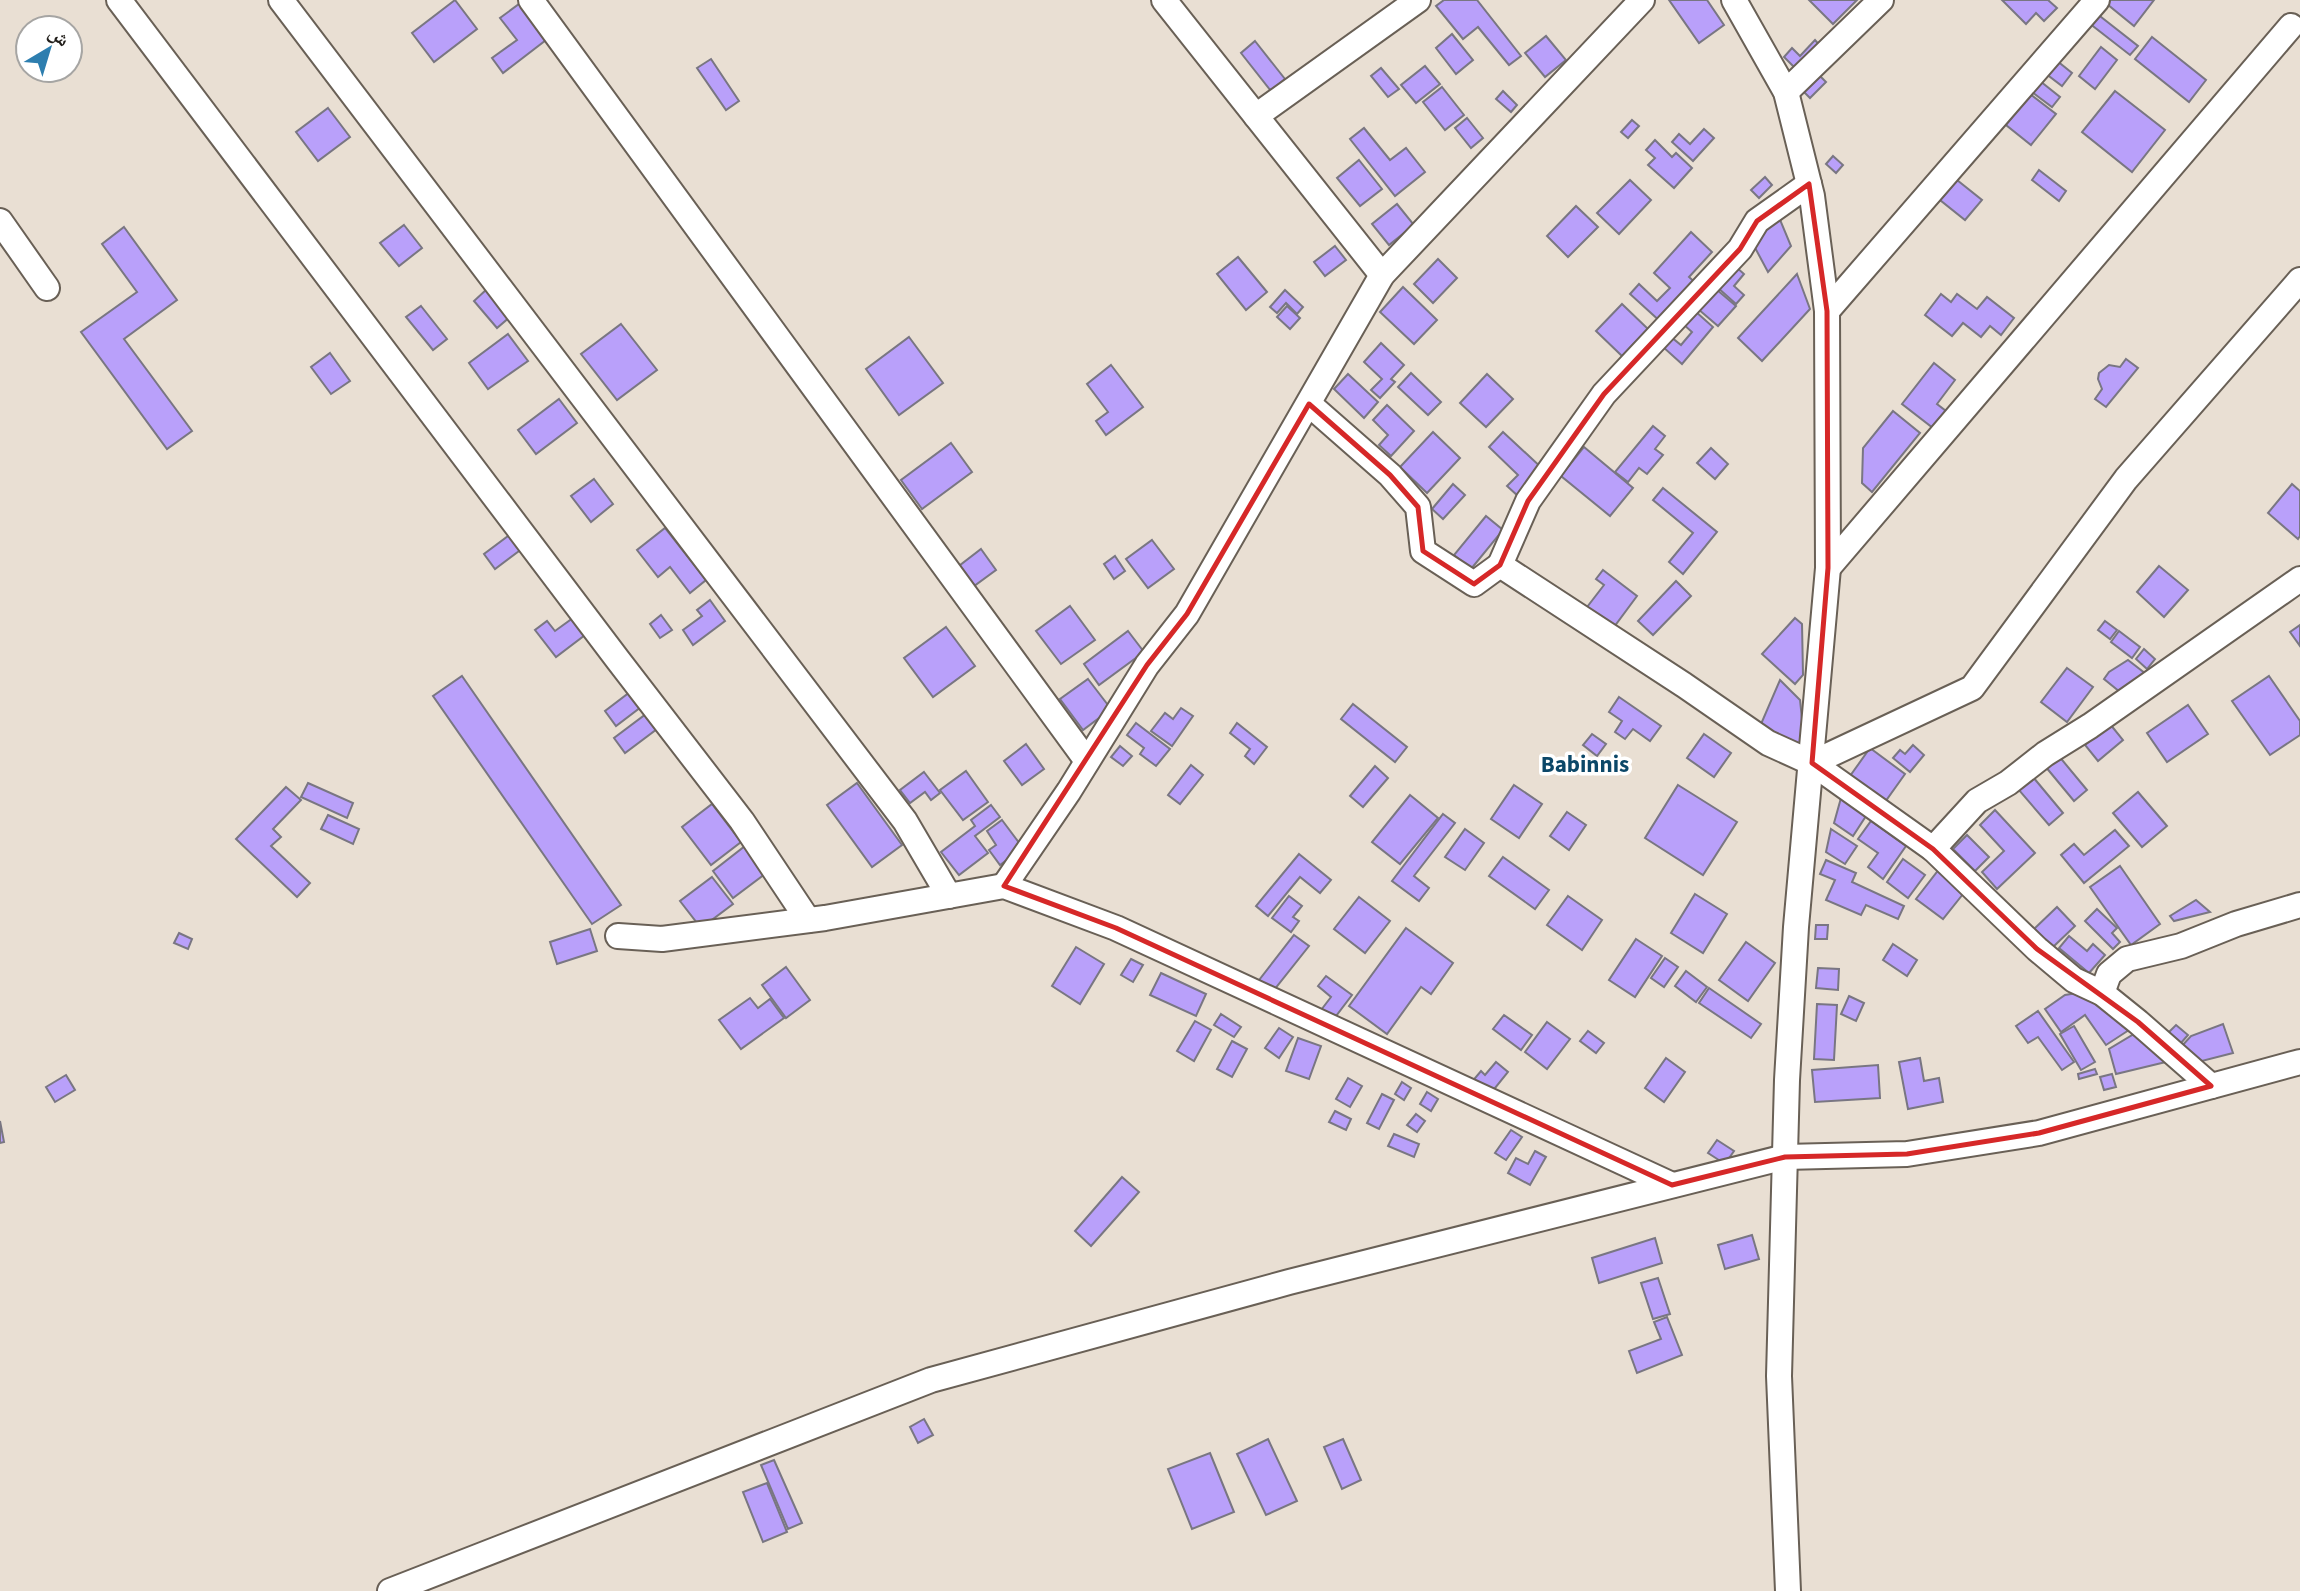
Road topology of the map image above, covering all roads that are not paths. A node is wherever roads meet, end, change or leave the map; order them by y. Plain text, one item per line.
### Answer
1 (119, 0) edge
2 (281, 0) edge
3 (531, 0) edge
4 (1164, 0) edge
5 (1418, 0) edge
6 (1642, 0) edge
7 (1734, 0) edge
8 (1881, 0) edge
9 (2097, 0) edge
10 (2291, 26) dead end
11 (1786, 92) junction
12 (1256, 116) junction
13 (1809, 184) junction
14 (0, 221) edge
15 (1382, 275) junction
16 (2300, 280) edge
17 (47, 288) dead end
18 (1827, 311) junction
19 (1309, 404) junction
20 (1500, 565) junction
21 (1828, 568) junction
22 (2300, 579) edge
23 (1087, 761) junction
24 (1812, 763) junction
25 (1933, 849) junction
26 (1004, 886) junction
27 (949, 896) junction
28 (2300, 905) edge
29 (807, 920) junction
30 (618, 936) dead end
31 (2102, 993) junction
32 (2300, 1062) edge
33 (2211, 1086) junction
34 (1785, 1157) junction
35 (1672, 1185) junction
36 (390, 1591) edge
37 (1788, 1591) edge

1 - 29 street
2 - 27 street
3 - 23 street
4 - 12 street
5 - 12 street
6 - 15 street
7 - 11 street
8 - 11 street
9 - 18 street
10 - 21 street
11 - 13 street
12 - 15 street
13 - 18 street
13 - 20 street
14 - 17 street
15 - 19 street
16 - 24 street
18 - 21 street
19 - 20 street
19 - 23 street
20 - 24 street
21 - 24 street
22 - 25 street
23 - 26 street
24 - 25 street
24 - 34 street
25 - 31 street
26 - 27 street
26 - 35 street
27 - 29 street
28 - 31 street
29 - 30 street
31 - 33 street
32 - 33 street
33 - 34 street
34 - 35 street
34 - 37 street
35 - 36 street

